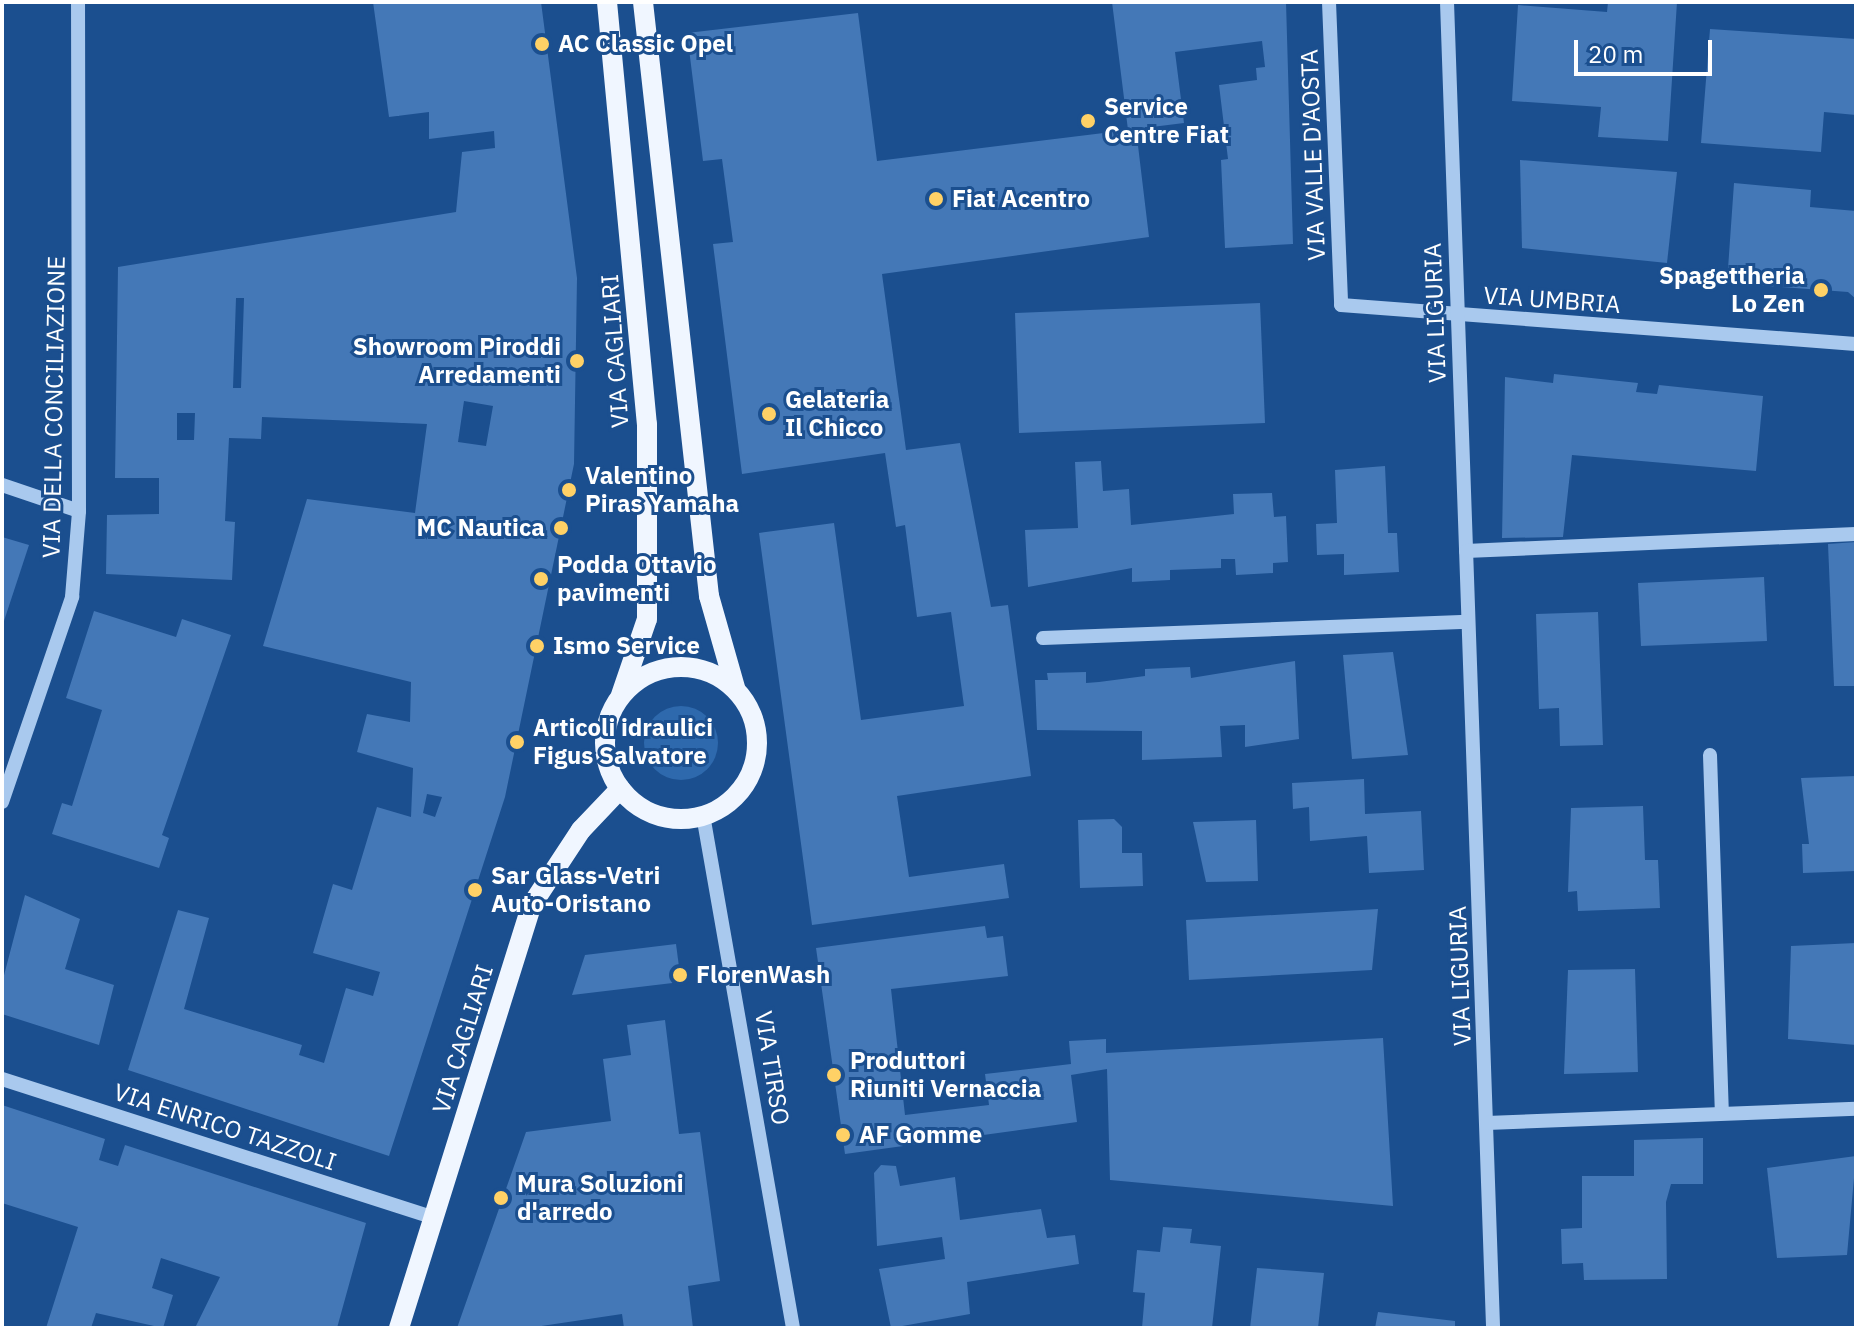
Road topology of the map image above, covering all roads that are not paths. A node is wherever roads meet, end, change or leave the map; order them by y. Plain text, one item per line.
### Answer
1 (78, 2) edge
2 (607, 2) edge
3 (644, 2) edge
4 (1329, 2) edge
5 (1447, 2) edge
6 (1341, 305) joint
7 (1457, 316) junction
8 (1856, 344) edge
9 (2, 485) edge
10 (79, 511) junction
11 (1856, 534) edge
12 (1466, 551) junction
13 (1468, 622) junction
14 (1043, 638) dead end
15 (735, 687) junction
16 (621, 695) junction
17 (1710, 755) dead end
18 (620, 789) junction
19 (2, 802) edge
20 (703, 815) junction
21 (2, 1079) edge
22 (1856, 1109) edge
23 (1722, 1113) junction
24 (1487, 1123) junction
25 (435, 1218) junction
26 (399, 1328) edge
27 (793, 1328) edge
28 (1493, 1328) edge

1 - 10 street, VIA DELLA CONCILIAZIONE
2 - 16 main road, VIA CAGLIARI
3 - 15 main road
4 - 6 street, VIA VALLE D'AOSTA
5 - 7 street, VIA LIGURIA
6 - 7 street, VIA UMBRIA
7 - 8 street, VIA UMBRIA
7 - 12 street, VIA LIGURIA
9 - 10 street
10 - 19 street, VIA DELLA CONCILIAZIONE
11 - 12 street
12 - 13 street, VIA LIGURIA
13 - 14 street
13 - 24 street, VIA LIGURIA
15 - 16 main road
15 - 20 main road
16 - 18 main road
17 - 23 street
18 - 20 main road
18 - 25 main road, VIA CAGLIARI
20 - 27 street, VIA TIRSO
21 - 25 street, VIA ENRICO TAZZOLI
22 - 23 street
23 - 24 street
24 - 28 street, VIA LIGURIA
25 - 26 main road, VIA CAGLIARI

